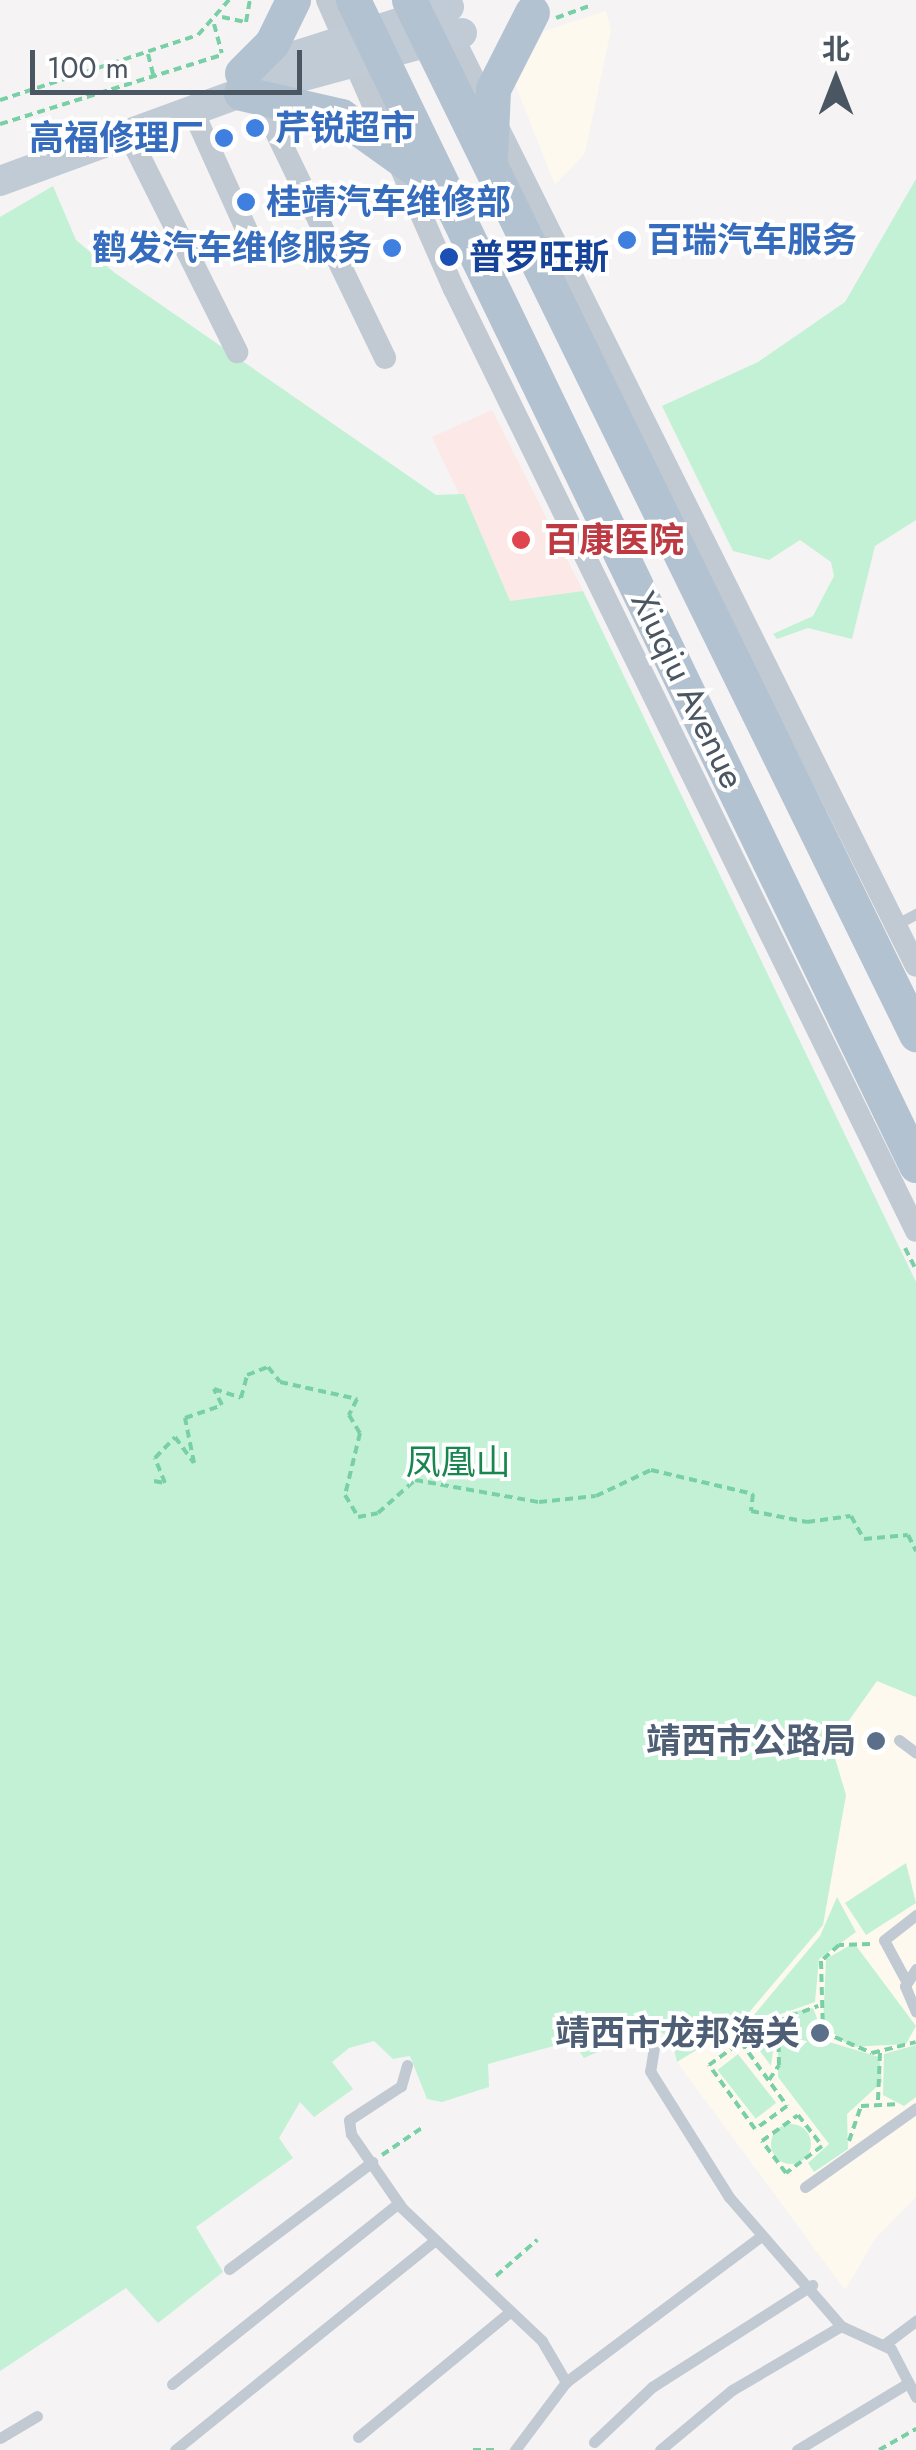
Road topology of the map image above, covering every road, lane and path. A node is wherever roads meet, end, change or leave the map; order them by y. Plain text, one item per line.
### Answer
1 (228, 0) edge
2 (250, 0) edge
3 (293, 0) edge
4 (327, 0) edge
5 (353, 0) edge
6 (591, 5) dead end
7 (222, 17) junction
8 (540, 17) joint
9 (437, 18) edge
10 (214, 24) junction
11 (365, 47) junction
12 (148, 54) junction
13 (240, 73) junction
14 (154, 78) junction
15 (0, 100) edge
16 (489, 105) junction
17 (192, 109) junction
18 (0, 124) edge
19 (128, 134) junction
20 (394, 150) junction
21 (0, 160) edge
22 (494, 179) junction
23 (0, 182) edge
24 (450, 198) junction
25 (247, 230) dead end
26 (564, 284) junction
27 (503, 303) junction
28 (481, 344) junction
29 (237, 352) dead end
30 (385, 358) dead end
31 (642, 480) junction
32 (595, 497) junction
33 (816, 800) junction
34 (891, 919) edge
35 (916, 966) edge
36 (912, 1011) edge
37 (913, 1160) edge
38 (908, 1228) edge
39 (916, 1270) edge
40 (154, 1481) dead end
41 (916, 1551) edge
42 (900, 1740) dead end
43 (916, 1753) edge
44 (916, 1915) edge
45 (884, 1950) junction
46 (916, 1969) edge
47 (905, 1980) junction
48 (818, 2006) junction
49 (916, 2012) edge
50 (655, 2042) dead end
51 (916, 2042) edge
52 (880, 2053) junction
53 (407, 2065) dead end
54 (768, 2080) junction
55 (878, 2100) junction
56 (911, 2112) edge
57 (423, 2127) dead end
58 (852, 2155) junction
59 (803, 2161) joint
60 (372, 2162) junction
61 (805, 2187) dead end
62 (400, 2203) junction
63 (760, 2236) junction
64 (435, 2240) junction
65 (538, 2240) dead end
66 (230, 2269) dead end
67 (812, 2285) junction
68 (483, 2288) junction
69 (507, 2314) junction
70 (916, 2321) edge
71 (841, 2326) junction
72 (885, 2344) junction
73 (566, 2382) junction
74 (908, 2383) junction
75 (172, 2384) dead end
76 (916, 2397) edge
77 (36, 2416) dead end
78 (916, 2429) edge
79 (358, 2437) dead end
80 (0, 2438) edge
81 (594, 2442) dead end
82 (176, 2450) edge
83 (473, 2450) edge
84 (496, 2450) edge
85 (515, 2450) edge
86 (660, 2450) edge
87 (796, 2450) edge
88 (879, 2450) edge

1 - 7 path
2 - 7 path
3 - 13 main road
4 - 11 street
5 - 11 main road, Xiuqiu Avenue
6 - 8 path
7 - 10 path
8 - 16 main road
9 - 11 main road
9 - 16 street
9 - 22 main road, Xiuqiu Avenue
10 - 12 path
10 - 13 path
11 - 13 main road
11 - 20 street
11 - 24 main road, Xiuqiu Avenue
12 - 14 path
12 - 15 path
13 - 14 path
13 - 17 main road
13 - 20 main road
13 - 21 main road
13 - 30 street
14 - 18 path
16 - 22 main road
16 - 26 street
17 - 19 main road
17 - 25 street
19 - 23 main road
19 - 29 street
20 - 24 main road
20 - 28 street
22 - 26 main road, Xiuqiu Avenue
24 - 27 main road, Xiuqiu Avenue
26 - 31 main road, Xiuqiu Avenue
26 - 33 street
27 - 28 street
27 - 32 main road, Xiuqiu Avenue
28 - 38 street
31 - 32 main road
31 - 33 main road, Xiuqiu Avenue
32 - 37 main road, Xiuqiu Avenue
33 - 34 main road, Xiuqiu Avenue
34 - 35 street
34 - 36 main road, Xiuqiu Avenue
37 - 38 street
38 - 39 path
40 - 41 path
42 - 43 lane
44 - 45 lane
45 - 47 lane
45 - 48 path
46 - 47 lane
47 - 49 lane
48 - 52 path
48 - 54 path
50 - 63 lane
51 - 52 path
52 - 55 path
53 - 60 lane
54 - 54 path
55 - 56 path
55 - 58 path
56 - 58 lane
57 - 60 path
58 - 61 lane
59 - 59 path
60 - 62 lane
60 - 66 lane
62 - 64 lane
62 - 75 lane
63 - 67 lane
63 - 73 lane
64 - 68 lane
64 - 82 lane
65 - 68 path
67 - 71 lane
67 - 81 lane
68 - 69 lane
69 - 73 lane
69 - 79 lane
70 - 72 lane
71 - 72 lane
71 - 86 lane
72 - 74 lane
73 - 85 lane
74 - 76 lane
74 - 87 lane
77 - 80 lane
78 - 88 path
83 - 84 path

